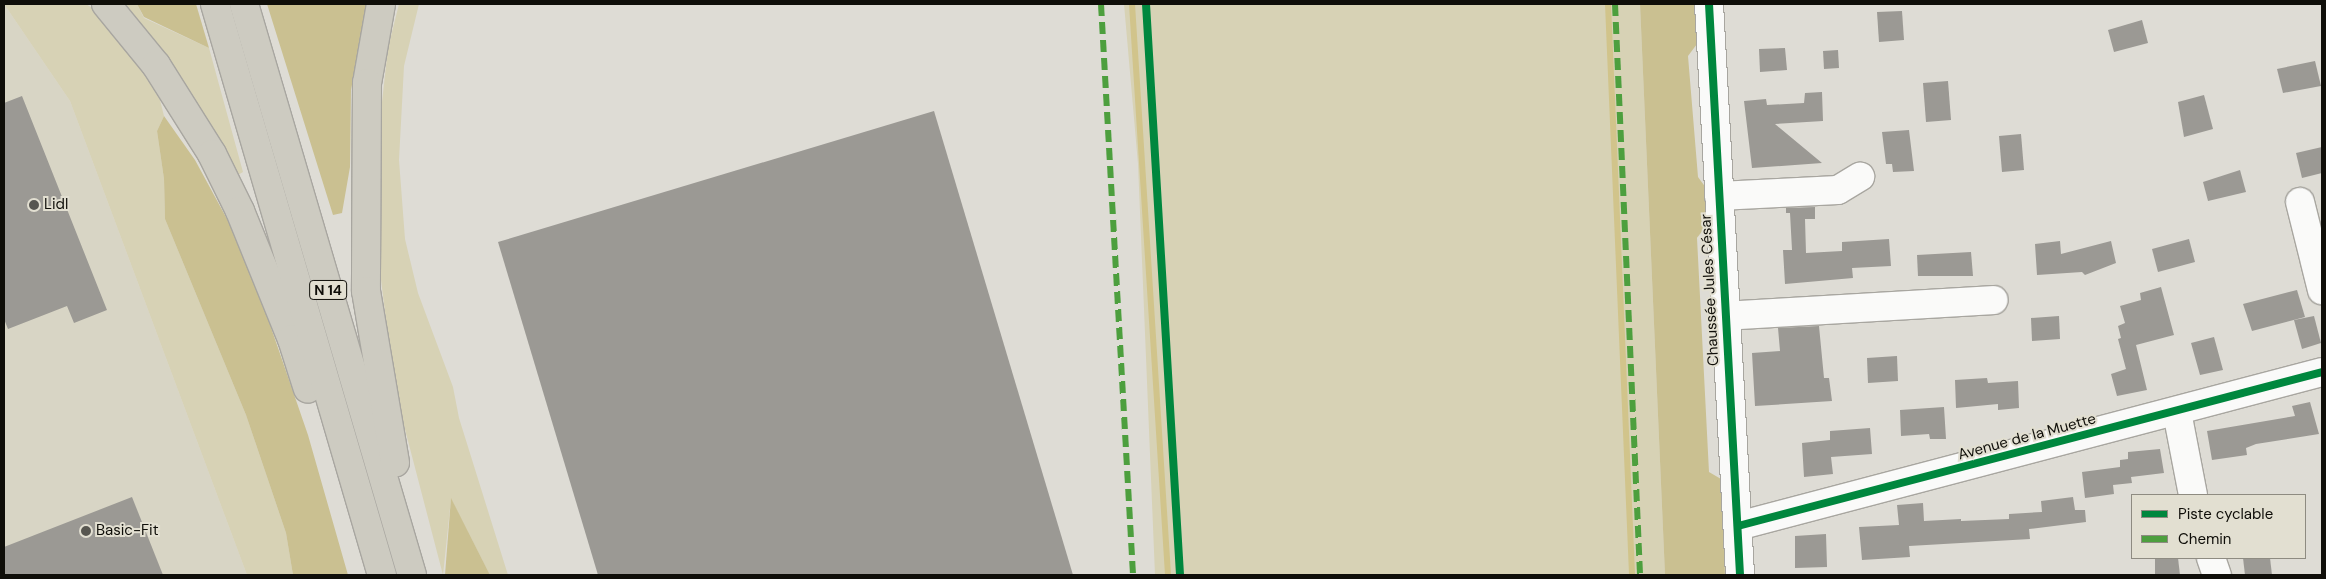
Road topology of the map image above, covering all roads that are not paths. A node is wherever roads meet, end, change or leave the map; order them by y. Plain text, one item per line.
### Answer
1 (106, 4) edge
2 (215, 4) edge
3 (244, 4) edge
4 (381, 4) edge
5 (1709, 4) edge
6 (1860, 177) dead end
7 (1719, 196) junction
8 (2300, 202) dead end
9 (2322, 290) edge
10 (1994, 300) dead end
11 (1724, 316) junction
12 (2322, 372) edge
13 (2177, 412) junction
14 (2194, 494) edge
15 (360, 502) junction
16 (1738, 526) junction
17 (2211, 559) edge
18 (382, 575) edge
19 (413, 575) edge
20 (1740, 575) edge
21 (2217, 575) edge

1 - 15 highway
2 - 15 highway, N 14
3 - 19 highway, N 14
4 - 19 highway
5 - 7 street, Chaussée Jules César
6 - 7 street
7 - 11 street, Chaussée Jules César
8 - 9 street
10 - 11 street
11 - 16 street, Chaussée Jules César
12 - 13 street, Avenue de la Muette
13 - 14 street
13 - 16 street, Avenue de la Muette
15 - 18 highway, N 14
16 - 20 street, Chaussée Jules César
17 - 21 street

